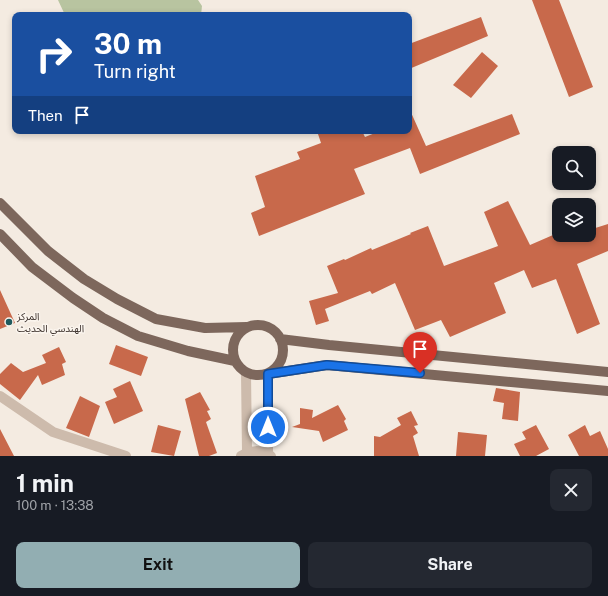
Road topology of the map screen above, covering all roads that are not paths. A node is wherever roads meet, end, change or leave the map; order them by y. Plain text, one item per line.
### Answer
1 (0, 204) edge
2 (0, 234) edge
3 (247, 327) junction
4 (280, 339) junction
5 (235, 361) junction
6 (246, 372) junction
7 (608, 372) edge
8 (268, 374) junction
9 (608, 391) edge
10 (0, 396) edge
11 (244, 454) edge
12 (269, 455) edge
13 (126, 456) edge

1 - 3 main road
2 - 5 main road
3 - 4 main road
3 - 5 main road
4 - 7 main road
4 - 8 main road
5 - 6 main road
6 - 8 main road
6 - 11 street
8 - 9 main road
8 - 12 street
10 - 13 street
11 - 12 street

